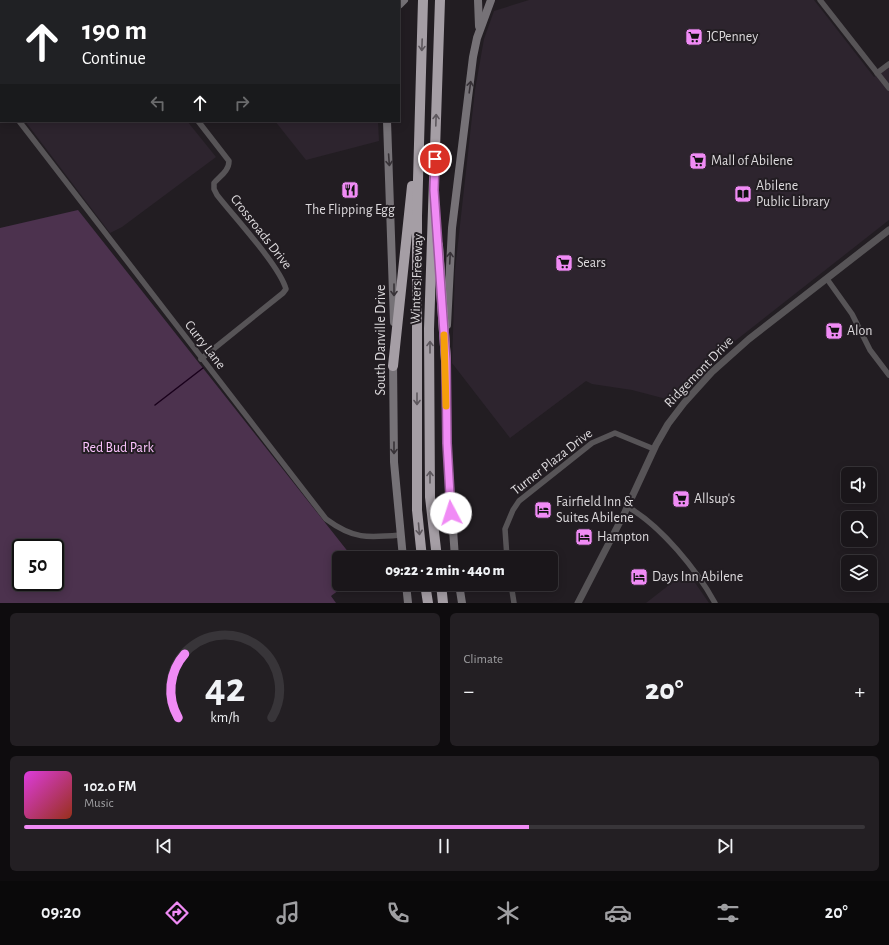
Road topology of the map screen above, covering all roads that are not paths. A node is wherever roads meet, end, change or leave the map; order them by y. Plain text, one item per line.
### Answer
1 (440, 0) edge
2 (478, 0) edge
3 (491, 0) edge
4 (820, 0) edge
5 (423, 3) edge
6 (477, 38) junction
7 (889, 64) edge
8 (877, 73) junction
9 (889, 88) edge
10 (421, 100) junction
11 (20, 122) edge
12 (199, 122) edge
13 (387, 122) edge
14 (434, 190) junction
15 (889, 230) edge
16 (827, 279) junction
17 (201, 359) junction
18 (446, 361) junction
19 (394, 366) junction
20 (889, 375) edge
21 (654, 449) junction
22 (628, 507) junction
23 (400, 536) junction
24 (402, 551) edge
25 (421, 551) edge
26 (436, 551) edge
27 (455, 551) edge
28 (507, 551) edge
29 (407, 591) edge
30 (426, 591) edge
31 (442, 591) edge
32 (460, 591) edge
33 (512, 591) edge
34 (408, 603) edge
35 (428, 603) edge
36 (443, 603) edge
37 (462, 603) edge
38 (514, 603) edge
39 (578, 603) edge
40 (715, 603) edge

14 -> 1 highway, Winters Freeway
2 - 6 main road
3 - 6 main road
4 - 8 street
5 -> 10 highway, Winters Freeway
18 -> 6 main road
7 - 8 street
8 - 9 street
10 - 19 highway
10 -> 25 highway, Winters Freeway
11 - 17 street, Curry Lane
12 - 17 street, Crossroads Drive
13 -> 19 main road, South Danville Drive
14 - 18 highway
26 -> 14 highway, Winters Freeway
15 - 16 street, Ridgemont Drive
16 - 20 street
16 - 21 street, Ridgemont Drive
17 - 23 street, Curry Lane
18 - 27 main road
19 -> 23 main road, South Danville Drive
21 - 22 street, Ridgemont Drive
21 - 28 street, Turner Plaza Drive
22 - 39 street, Ridgemont Drive
22 - 40 street
23 - 24 main road, South Danville Drive
29 - 34 main road
30 - 35 highway
31 - 36 highway
32 - 37 main road
33 - 38 street

